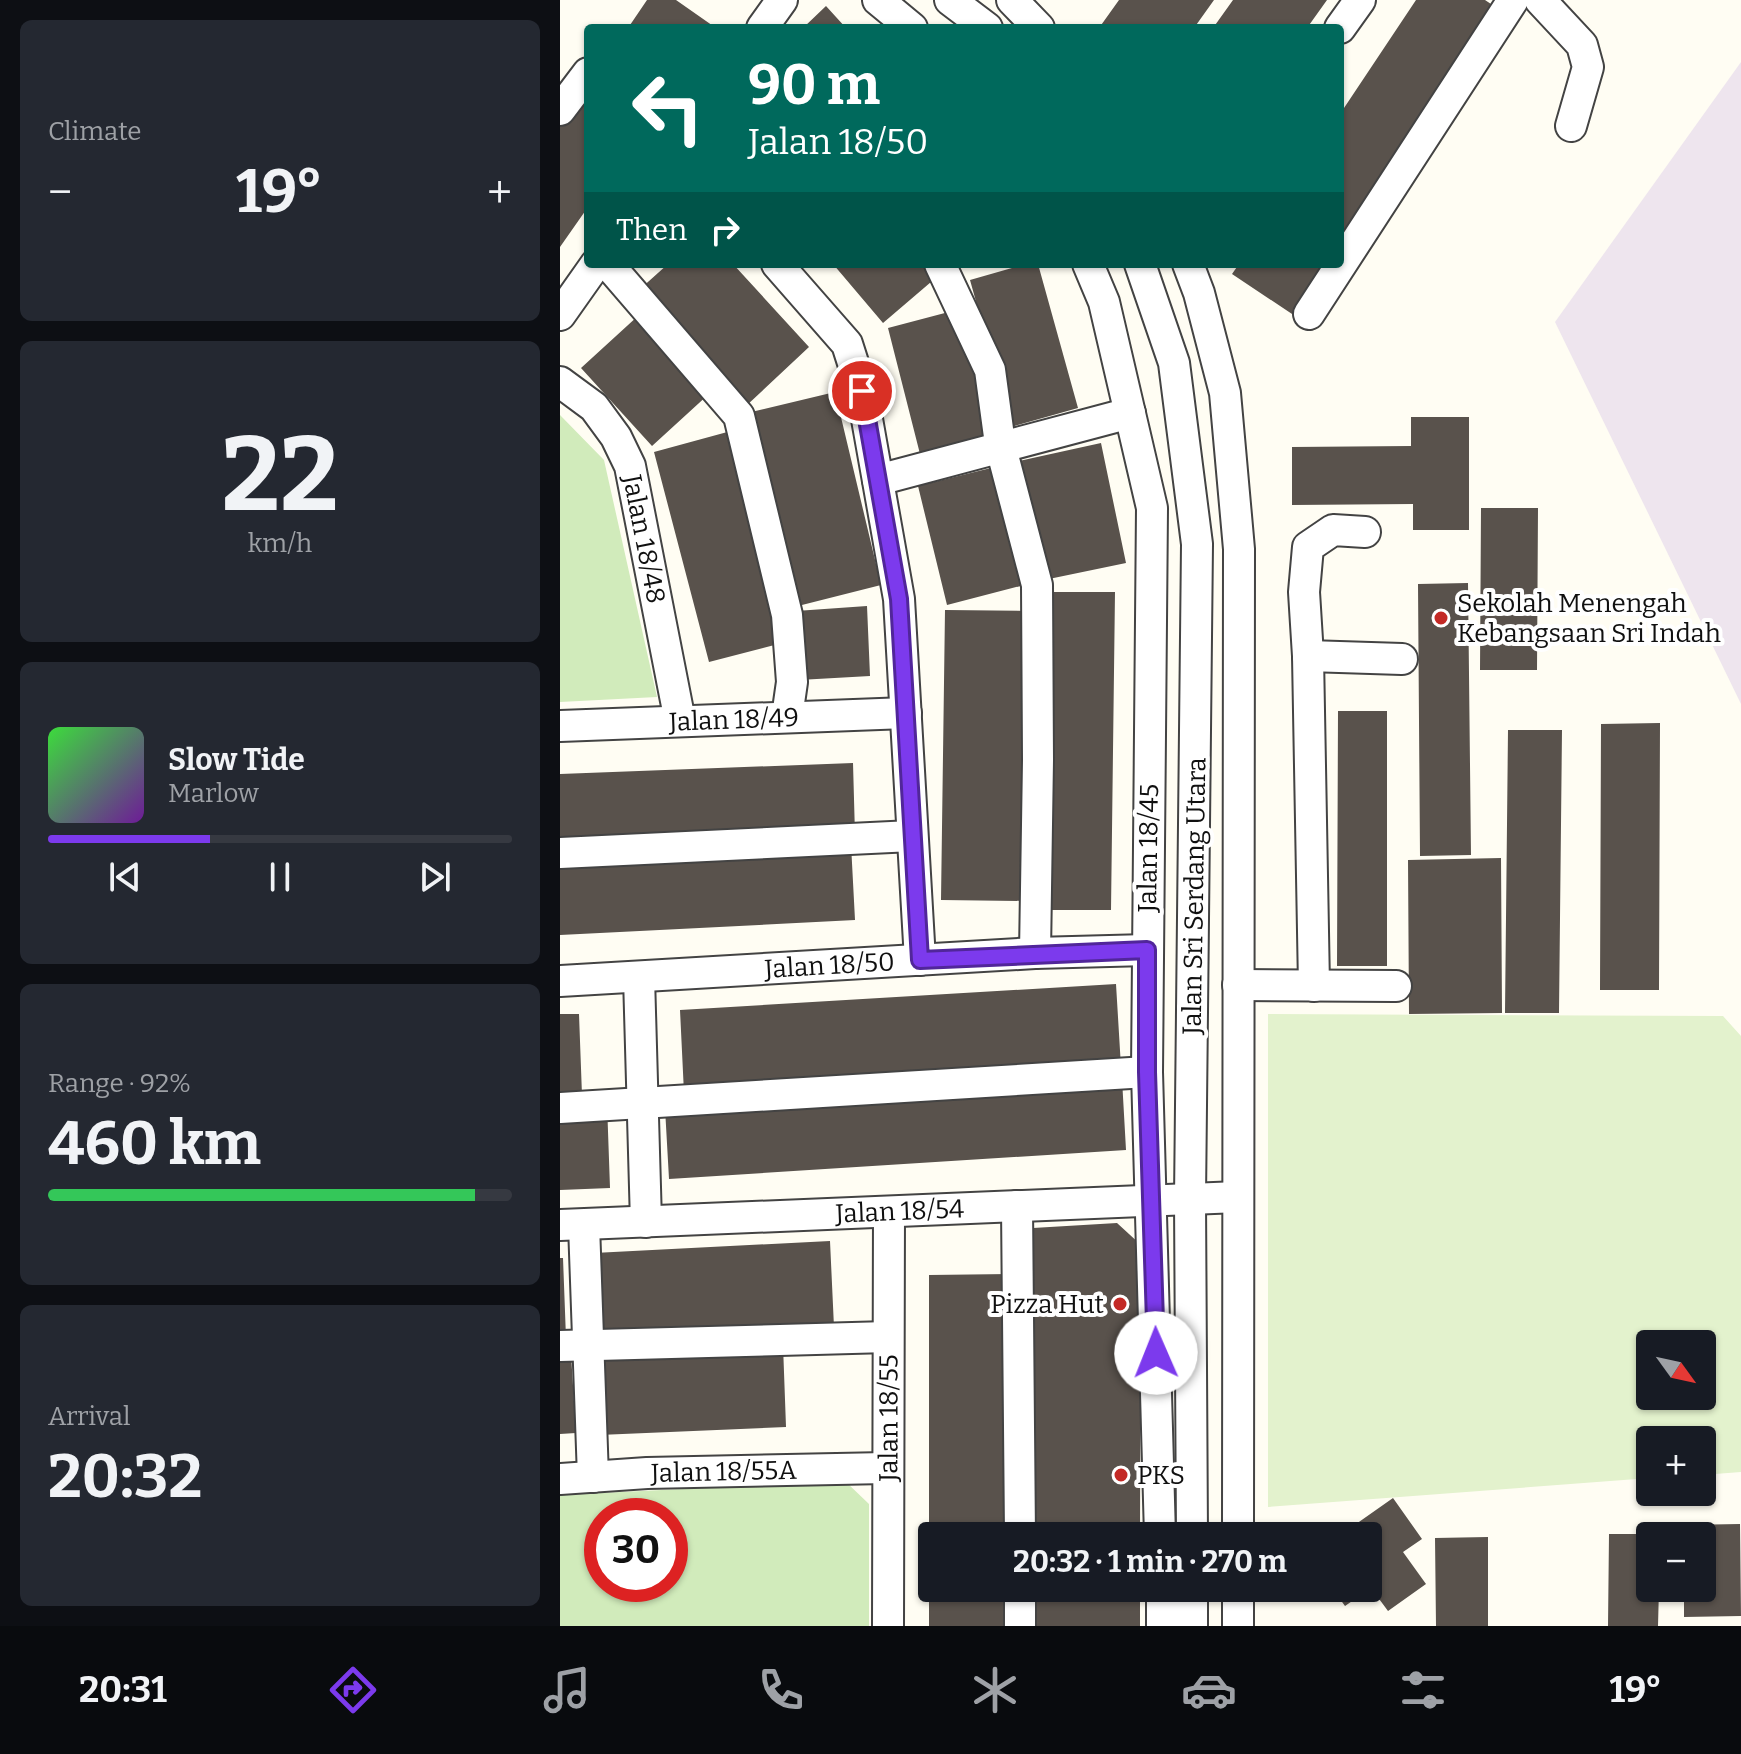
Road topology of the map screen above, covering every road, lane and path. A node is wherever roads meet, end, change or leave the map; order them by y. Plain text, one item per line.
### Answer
1 (782, 0) edge
2 (878, 0) edge
3 (950, 0) edge
4 (1012, 0) edge
5 (1360, 0) edge
6 (1513, 0) edge
7 (1540, 0) edge
8 (765, 24) edge
9 (907, 24) edge
10 (982, 24) edge
11 (1035, 24) edge
12 (1343, 24) edge
13 (584, 78) edge
14 (560, 110) edge
15 (1571, 126) dead end
16 (1344, 260) edge
17 (592, 268) edge
18 (611, 268) edge
19 (780, 268) edge
20 (942, 268) edge
21 (1090, 268) edge
22 (1141, 268) edge
23 (1190, 268) edge
24 (1339, 268) edge
25 (565, 298) edge
26 (1309, 314) dead end
27 (560, 382) edge
28 (1130, 413) junction
29 (1001, 447) junction
30 (878, 480) junction
31 (1365, 532) dead end
32 (1308, 656) junction
33 (1402, 659) dead end
34 (906, 713) junction
35 (787, 717) junction
36 (680, 721) junction
37 (560, 726) edge
38 (912, 836) junction
39 (560, 853) edge
40 (1147, 950) junction
41 (1035, 953) junction
42 (920, 960) junction
43 (639, 977) junction
44 (560, 981) edge
45 (1238, 985) junction
46 (1314, 986) junction
47 (1396, 986) dead end
48 (1147, 1072) junction
49 (643, 1102) junction
50 (560, 1108) edge
51 (1238, 1197) junction
52 (1190, 1199) junction
53 (1153, 1201) junction
54 (1017, 1206) junction
55 (889, 1212) junction
56 (646, 1222) junction
57 (572, 1225) edge
58 (888, 1337) junction
59 (574, 1346) edge
60 (886, 1468) junction
61 (593, 1477) junction
62 (560, 1479) edge
63 (1020, 1522) edge
64 (1160, 1522) edge
65 (1192, 1522) edge
66 (1238, 1522) edge
67 (1020, 1602) edge
68 (1162, 1602) edge
69 (1192, 1602) edge
70 (1238, 1602) edge
71 (888, 1626) edge
72 (1020, 1626) edge
73 (1162, 1626) edge
74 (1192, 1626) edge
75 (1238, 1626) edge

1 - 8 street
2 - 9 street
3 - 10 street
4 - 11 street
5 - 12 street
6 - 16 street
7 - 15 street
13 - 14 street
17 - 25 street
18 - 35 street
19 - 30 street
20 - 29 street
21 - 28 street, Jalan 18/45
22 - 52 street, Jalan Sri Serdang Utara
23 - 45 street, Jalan Sri Serdang Utara
24 - 26 street
27 - 36 street, Jalan 18/48
28 - 29 street
28 - 40 street, Jalan 18/45
29 - 30 street
29 - 41 street
30 - 34 street
31 - 32 street
32 - 33 street
32 - 46 street
34 - 35 street, Jalan 18/49
34 - 38 street
35 - 36 street, Jalan 18/49
36 - 37 street, Jalan 18/49
38 - 39 street
38 - 42 street
40 - 41 street, Jalan 18/50
40 - 48 street, Jalan 18/45
41 - 42 street, Jalan 18/50
42 - 43 street, Jalan 18/50
43 - 44 street, Jalan 18/50
43 - 49 street
45 - 46 street
45 - 51 street, Jalan Sri Serdang Utara
46 - 47 street
48 - 49 street
48 - 53 street, Jalan 18/45
49 - 50 street
49 - 56 street
51 - 52 street, Jalan 18/54
51 - 66 street, Jalan Sri Serdang Utara
52 - 53 street, Jalan 18/54
52 - 65 street, Jalan Sri Serdang Utara
53 - 54 street, Jalan 18/54
53 - 64 street, Jalan 18/45
54 - 55 street, Jalan 18/54
54 - 63 street
55 - 56 street, Jalan 18/54
55 - 58 street, Jalan 18/55
56 - 57 street, Jalan 18/54
57 - 59 street
58 - 59 street
58 - 60 street, Jalan 18/55
59 - 61 street
60 - 61 street, Jalan 18/55A
60 - 71 street, Jalan 18/55
61 - 62 street, Jalan 18/55A
67 - 72 street
68 - 73 street
69 - 74 street
70 - 75 street

